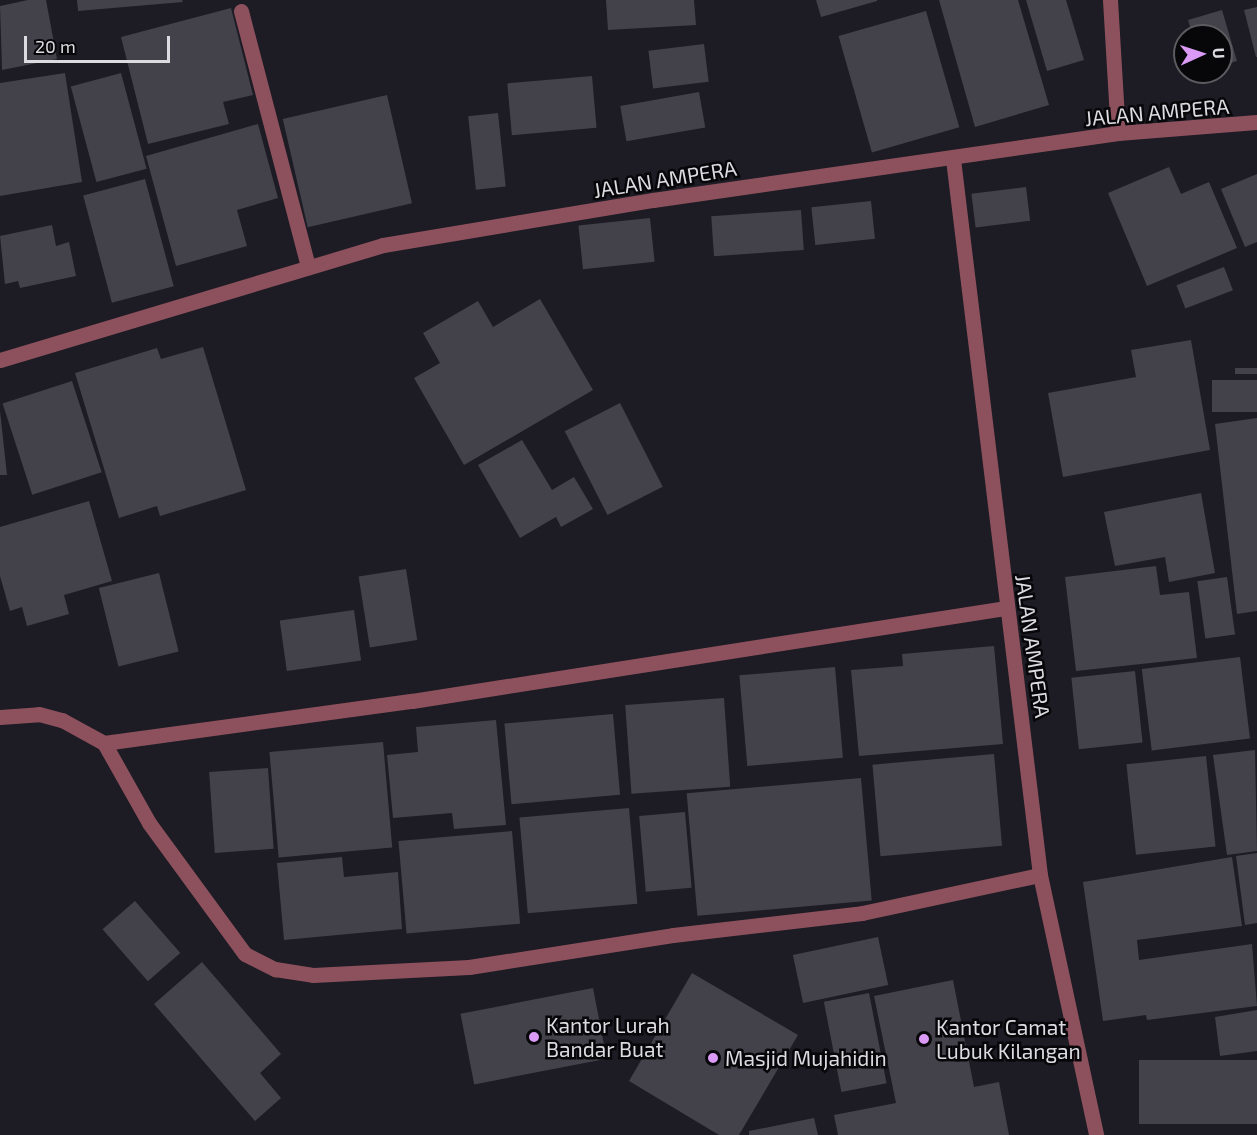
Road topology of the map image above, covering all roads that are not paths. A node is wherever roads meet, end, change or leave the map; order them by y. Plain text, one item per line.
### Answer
1 (1110, 0) edge
2 (241, 11) dead end
3 (1257, 122) edge
4 (1118, 133) junction
5 (953, 159) junction
6 (308, 267) junction
7 (0, 360) edge
8 (1005, 609) junction
9 (0, 717) edge
10 (104, 743) junction
11 (1040, 875) junction
12 (1096, 1135) edge

1 - 4 street
2 - 6 street
3 - 4 street, JALAN AMPERA
4 - 5 street, JALAN AMPERA
5 - 6 street, JALAN AMPERA
5 - 8 street, JALAN AMPERA
6 - 7 street, JALAN AMPERA
8 - 10 street
8 - 11 street, JALAN AMPERA
9 - 10 street
10 - 11 street
11 - 12 street, JALAN AMPERA

